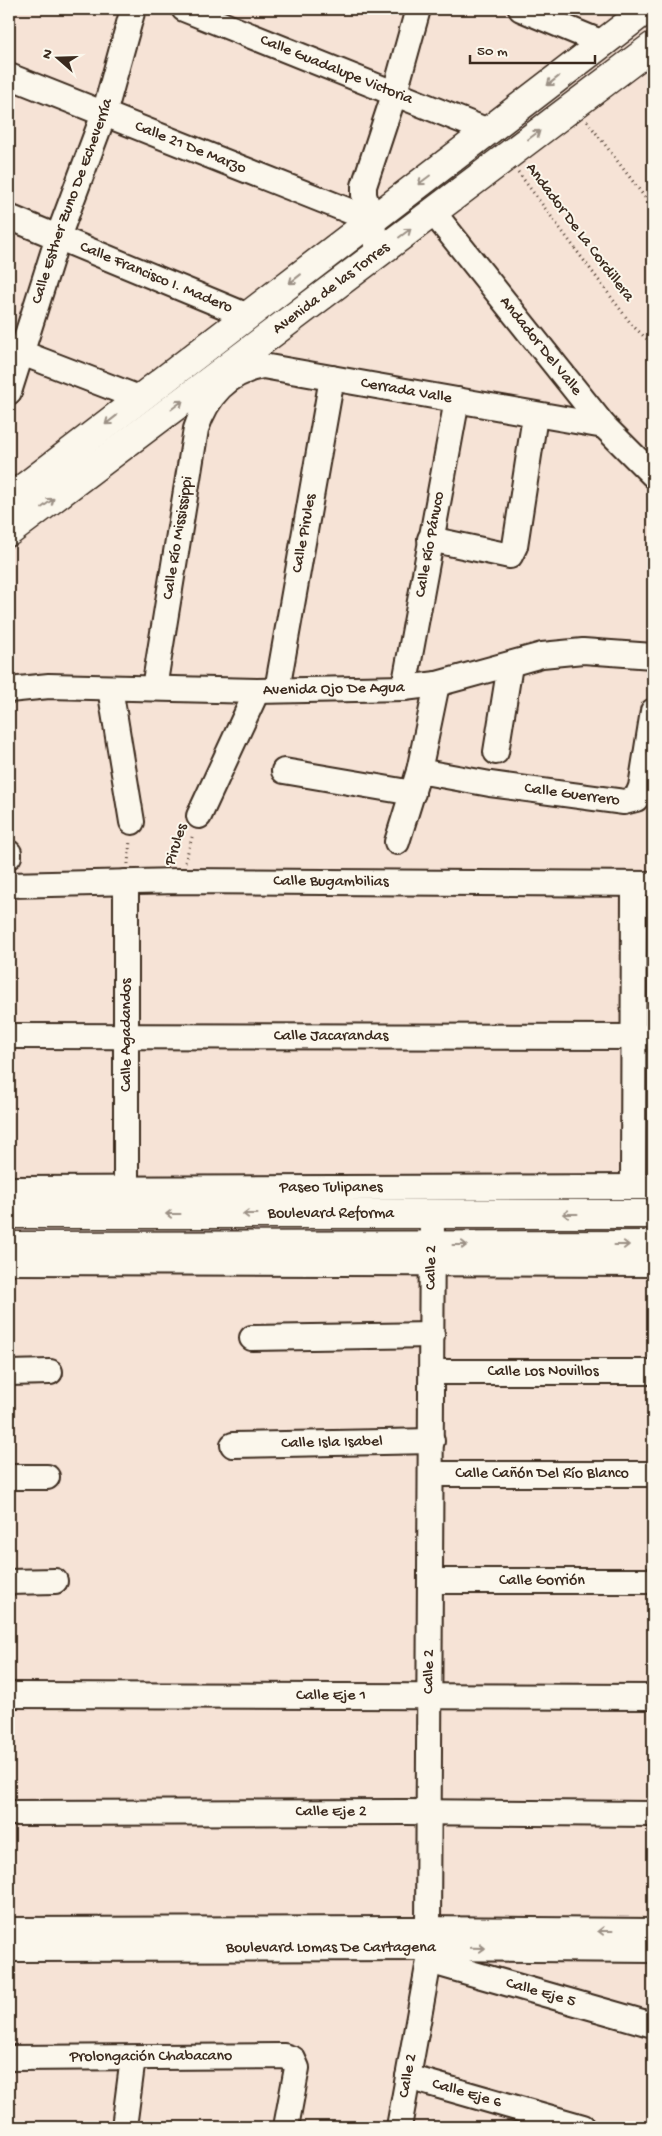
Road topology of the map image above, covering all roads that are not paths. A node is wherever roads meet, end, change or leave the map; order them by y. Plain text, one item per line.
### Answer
1 (133, 9) edge
2 (184, 9) edge
3 (418, 9) edge
4 (521, 9) edge
5 (648, 9) edge
6 (603, 43) junction
7 (653, 46) edge
8 (9, 76) edge
9 (394, 92) junction
10 (104, 114) junction
11 (488, 131) junction
12 (433, 212) junction
13 (9, 217) edge
14 (372, 220) junction
15 (58, 236) junction
16 (378, 254) junction
17 (248, 316) junction
18 (15, 350) edge
19 (332, 378) junction
20 (216, 391) joint
21 (9, 392) edge
22 (139, 398) junction
23 (457, 400) junction
24 (536, 416) junction
25 (604, 426) junction
26 (653, 476) edge
27 (9, 499) edge
28 (9, 532) edge
29 (430, 539) junction
30 (653, 656) edge
31 (510, 665) junction
32 (437, 684) junction
33 (110, 688) junction
34 (154, 688) junction
35 (404, 688) junction
36 (9, 690) edge
37 (267, 691) junction
38 (653, 711) edge
39 (496, 752) dead end
40 (284, 771) dead end
41 (416, 782) junction
42 (199, 816) road end
43 (132, 822) road end
44 (397, 842) dead end
45 (126, 882) junction
46 (644, 884) edge
47 (9, 885) edge
48 (9, 1036) edge
49 (128, 1036) junction
50 (644, 1037) edge
51 (643, 1187) edge
52 (126, 1188) junction
53 (9, 1189) edge
54 (9, 1214) edge
55 (653, 1214) edge
56 (432, 1215) junction
57 (653, 1245) edge
58 (9, 1246) edge
59 (433, 1254) junction
60 (9, 1262) edge
61 (653, 1264) edge
62 (432, 1334) junction
63 (252, 1338) dead end
64 (50, 1372) dead end
65 (432, 1372) junction
66 (653, 1372) edge
67 (9, 1373) edge
68 (432, 1440) junction
69 (233, 1445) dead end
70 (431, 1474) junction
71 (653, 1474) edge
72 (9, 1477) edge
73 (47, 1477) dead end
74 (430, 1581) junction
75 (653, 1581) edge
76 (9, 1582) edge
77 (55, 1582) dead end
78 (9, 1695) edge
79 (430, 1696) junction
80 (653, 1697) edge
81 (429, 1812) junction
82 (9, 1814) edge
83 (653, 1814) edge
84 (9, 1930) edge
85 (653, 1931) edge
86 (69, 1940) junction
87 (429, 1946) junction
88 (9, 1950) edge
89 (653, 1950) edge
90 (653, 2025) edge
91 (9, 2058) edge
92 (133, 2058) junction
93 (408, 2078) junction
94 (124, 2127) edge
95 (286, 2127) edge
96 (399, 2127) edge
97 (583, 2127) edge

1 - 10 street, Calle Esther Zuno De Echeverría
2 - 9 street, Calle Guadalupe Victoria
3 - 9 street
4 - 6 street
5 - 6 main road, Avenida de las Torres
6 -> 11 main road, Avenida de las Torres
12 -> 7 main road, Avenida de las Torres
8 - 10 street, Calle 21 De Marzo
9 - 11 street, Calle Guadalupe Victoria
9 - 14 street
10 - 14 street, Calle 21 De Marzo
10 - 15 street, Calle Esther Zuno De Echeverría
11 -> 14 main road, Avenida de las Torres
16 -> 12 main road, Avenida de las Torres
12 - 25 street, Andador Del Valle
13 - 15 street, Calle Francisco I. Madero
14 - 16 street
14 -> 17 main road, Avenida de las Torres
15 - 17 street, Calle Francisco I. Madero
15 - 18 street, Calle Esther Zuno De Echeverría
28 -> 16 main road, Avenida de las Torres
17 - 22 main road, Avenida de las Torres
18 - 21 street, Calle Esther Zuno De Echeverría
18 - 22 street
19 - 20 street, Cerrada Valle
19 - 23 street, Cerrada Valle
19 - 37 street, Calle Pirules
20 - 34 street, Calle Río Mississippi
22 -> 27 main road, Avenida de las Torres
23 - 24 street, Cerrada Valle
23 - 29 street, Calle Río Pánuco
24 - 25 street, Cerrada Valle
24 - 29 street
25 - 26 street, Andador Del Valle
29 - 35 street, Calle Río Pánuco
30 - 31 street, Avenida Ojo De Agua
31 - 32 street, Avenida Ojo De Agua
31 - 39 street
32 - 35 street, Avenida Ojo De Agua
32 - 41 street
33 - 34 street, Avenida Ojo De Agua
33 - 36 street, Avenida Ojo De Agua
33 - 43 street
34 - 37 street, Avenida Ojo De Agua
35 - 37 street, Avenida Ojo De Agua
37 - 42 street, Calle Pirules
38 - 41 street, Calle Guerrero
40 - 41 street
41 - 44 street
45 - 46 street, Calle Bugambilias
45 - 47 street, Calle Bugambilias
45 - 49 street, Calle Agadandos
46 - 50 street
48 - 49 street, Calle Jacarandas
49 - 50 street, Calle Jacarandas
49 - 52 street, Calle Agadandos
50 - 51 street
51 - 52 street, Paseo Tulipanes
52 - 53 street, Paseo Tulipanes
56 -> 54 main road, Boulevard Reforma
55 -> 56 main road, Boulevard Reforma
56 - 59 street, Calle 2
59 -> 57 main road, Boulevard Reforma
58 - 59 main road, Boulevard Reforma
59 - 60 street
59 - 61 street
59 - 62 street, Calle 2
62 - 63 street
62 - 65 street, Calle 2
64 - 67 street
65 - 66 street, Calle Los Novillos
65 - 68 street, Calle 2
68 - 69 street, Calle Isla Isabel
68 - 70 street, Calle 2
70 - 71 street, Calle Cañón Del Río Blanco
70 - 74 street, Calle 2
72 - 73 street
74 - 75 street, Calle Gorrión
74 - 79 street, Calle 2
76 - 77 street
78 - 79 street, Calle Eje 1
79 - 80 street, Calle Eje 1
79 - 81 street, Calle 2
81 - 82 street, Calle Eje 2
81 - 83 street, Calle Eje 2
81 - 87 street, Calle 2
84 - 86 street, Boulevard Lomas De Cartagena
85 -> 87 street, Boulevard Lomas De Cartagena
86 - 87 street, Boulevard Lomas De Cartagena
86 - 88 street, Boulevard Lomas De Cartagena
87 -> 89 street, Boulevard Lomas De Cartagena
87 - 90 street, Calle Eje 5
87 - 93 street, Calle 2
91 - 92 street, Prolongación Chabacano
92 - 94 street
92 - 95 street, Prolongación Chabacano
93 - 96 street, Calle 2
93 - 97 street, Calle Eje 6

